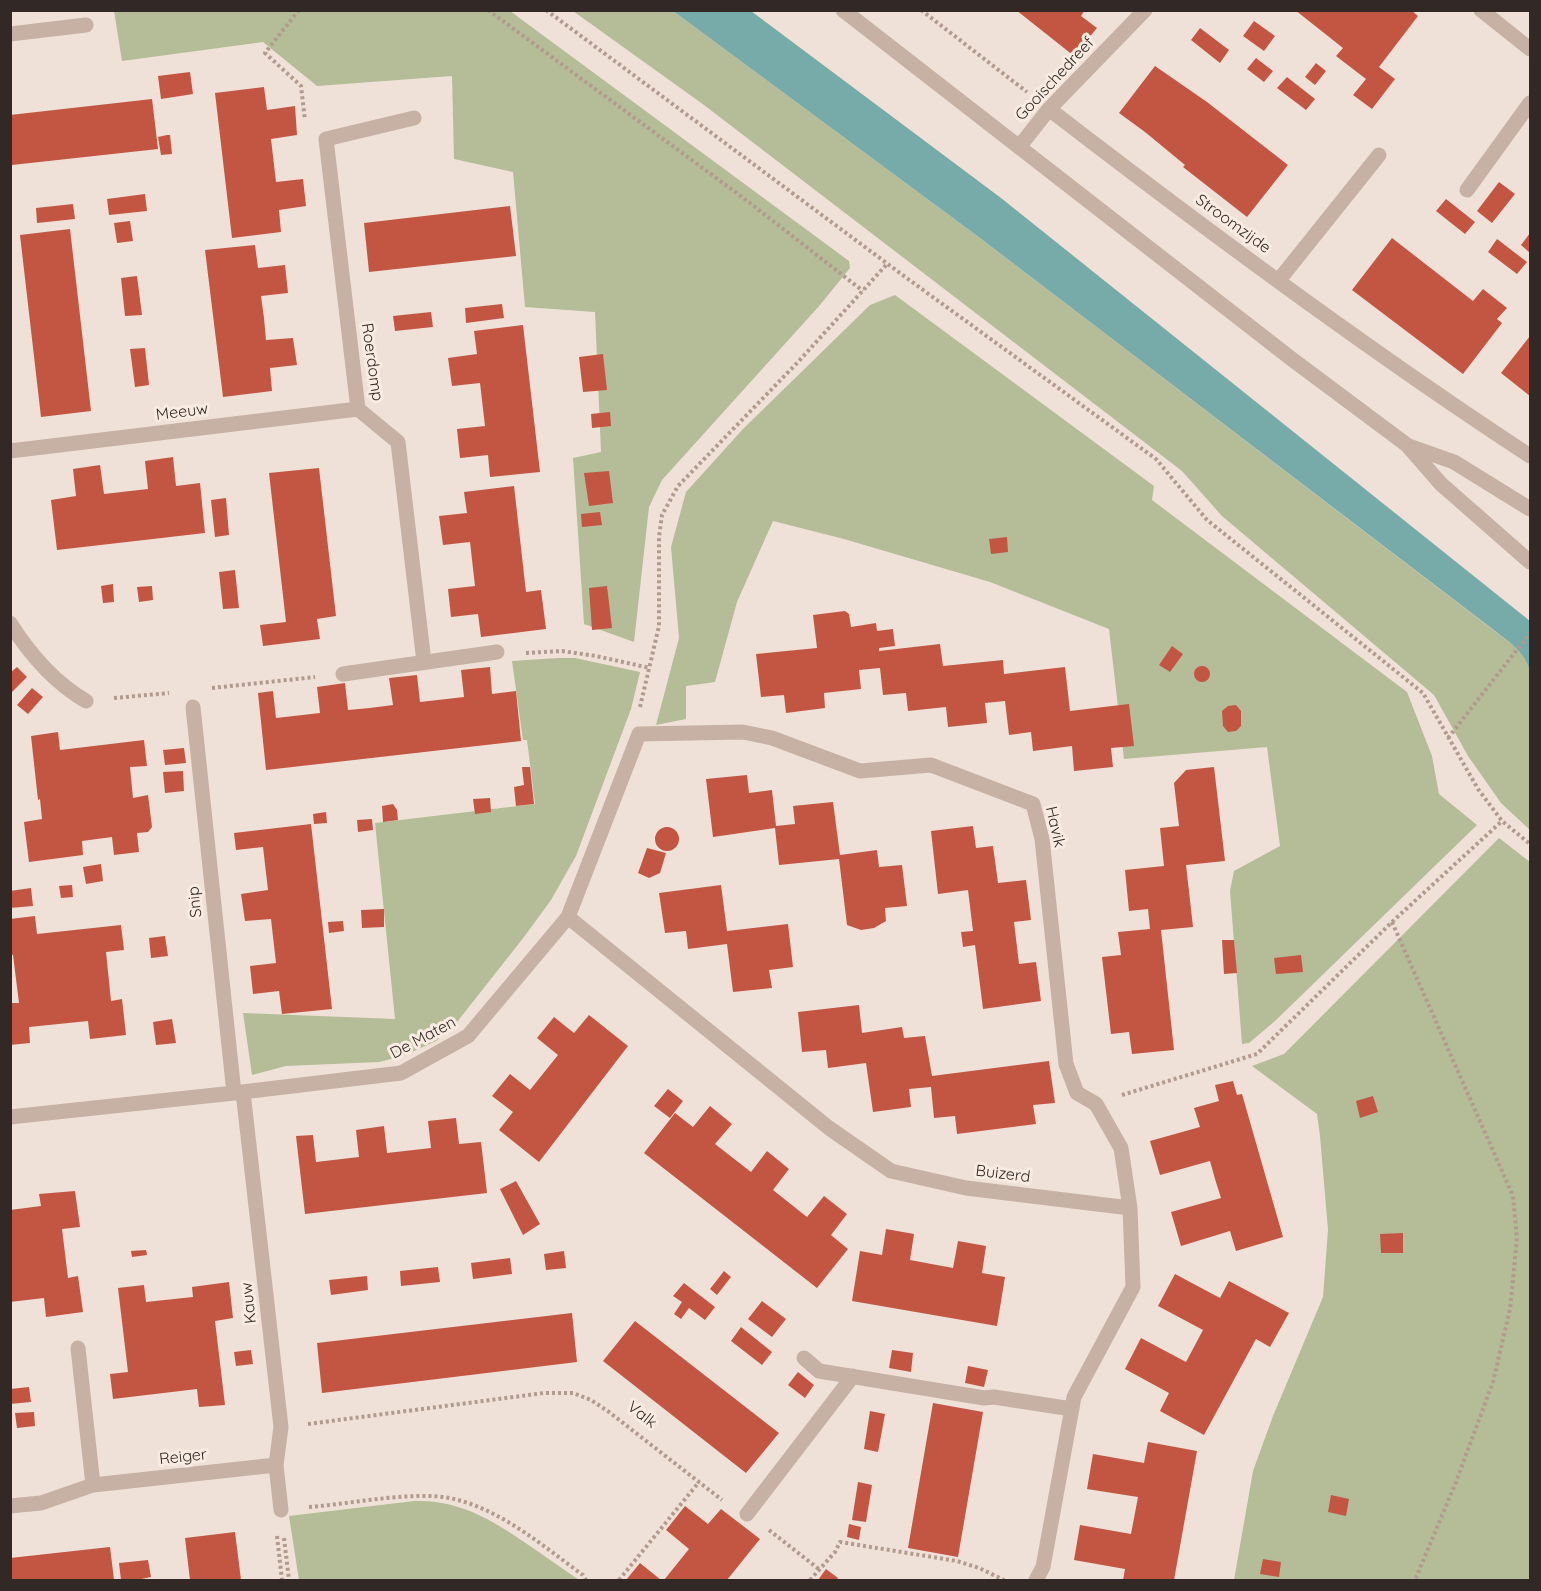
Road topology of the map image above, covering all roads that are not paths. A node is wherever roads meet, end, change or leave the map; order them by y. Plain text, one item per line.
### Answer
1 (843, 10) edge
2 (1145, 10) edge
3 (1481, 10) edge
4 (86, 25) dead end
5 (10, 34) edge
6 (1530, 48) edge
7 (1530, 103) edge
8 (1049, 109) junction
9 (414, 118) dead end
10 (1018, 147) junction
11 (1378, 155) dead end
12 (1467, 190) dead end
13 (1279, 280) junction
14 (358, 409) junction
15 (1407, 444) junction
16 (10, 451) edge
17 (1530, 456) edge
18 (1530, 509) edge
19 (1530, 562) edge
20 (10, 622) edge
21 (497, 652) road end
22 (424, 662) junction
23 (343, 674) dead end
24 (86, 701) dead end
25 (193, 707) dead end
26 (639, 734) joint
27 (568, 916) junction
28 (239, 1093) junction
29 (10, 1117) edge
30 (1130, 1208) junction
31 (78, 1348) dead end
32 (804, 1358) dead end
33 (853, 1376) junction
34 (1072, 1409) junction
35 (276, 1464) junction
36 (93, 1485) junction
37 (10, 1506) edge
38 (281, 1510) road end
39 (747, 1514) road end
40 (1036, 1581) edge

1 - 10 street
2 - 8 street, Gooischedreef
3 - 6 street
4 - 5 street
7 - 12 street
8 - 10 street, Gooischedreef
8 - 13 street, Stroomzijde
9 - 14 street, Roerdomp
10 - 15 street
11 - 13 street
13 - 17 street, Stroomzijde
14 - 16 street, Meeuw
14 - 22 street, Roerdomp
15 - 18 street
15 - 19 street
20 - 24 street
21 - 22 street
22 - 23 street
25 - 28 street, Snip
26 - 27 street, De Maten
26 - 30 street, Havik
27 - 28 street, De Maten
27 - 30 street, Buizerd
28 - 29 street, De Maten
28 - 35 street, Kauw
30 - 34 street
31 - 36 street
32 - 33 street
33 - 34 street
33 - 39 street
34 - 40 street
35 - 36 street, Reiger
35 - 38 street, Kauw
36 - 37 street, Reiger

